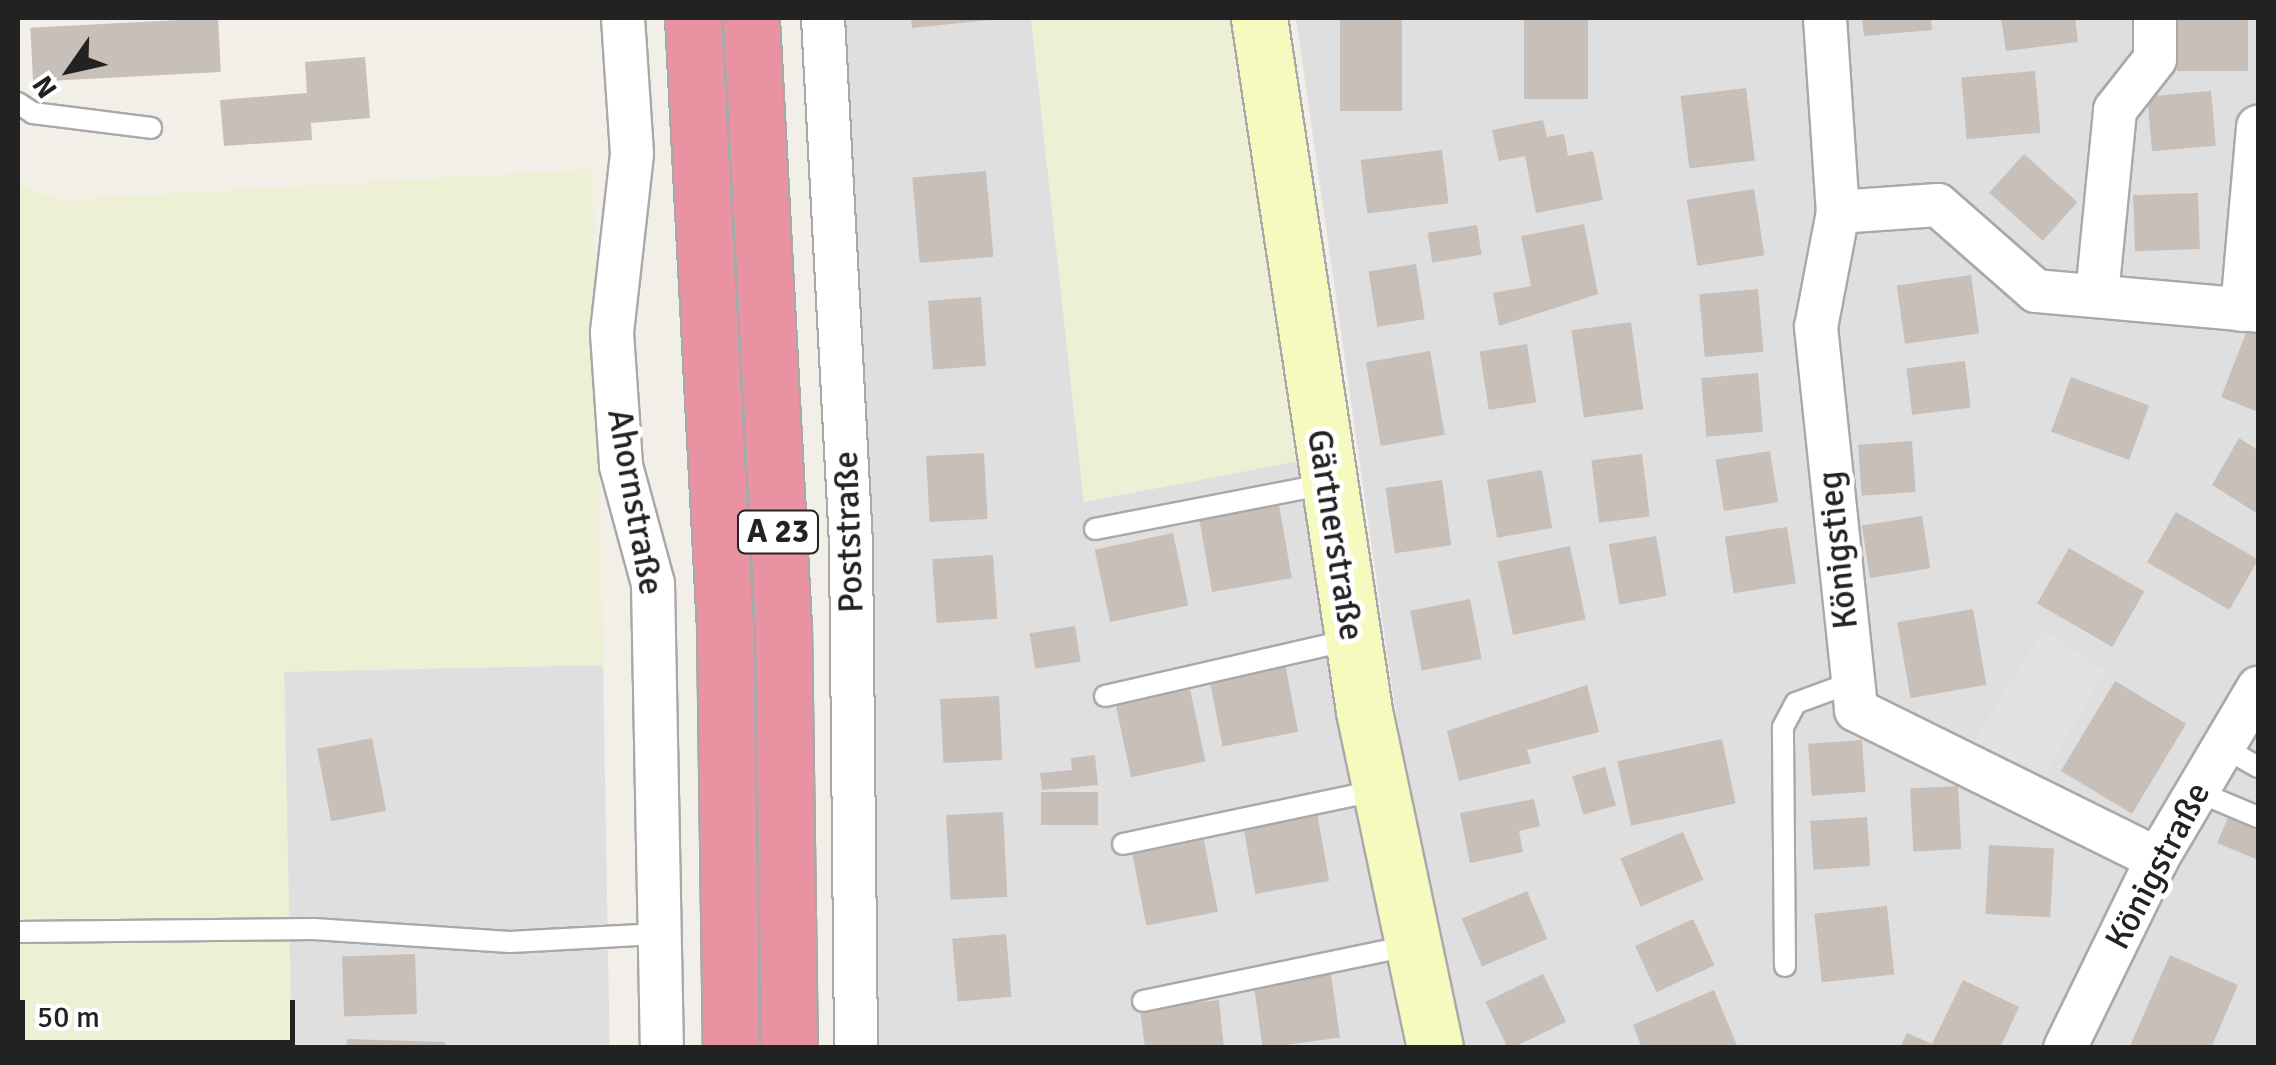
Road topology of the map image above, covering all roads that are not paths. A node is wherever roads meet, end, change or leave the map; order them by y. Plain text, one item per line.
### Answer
1 (622, 18) edge
2 (693, 18) edge
3 (751, 18) edge
4 (823, 18) edge
5 (1259, 18) edge
6 (1825, 18) edge
7 (2155, 18) edge
8 (18, 103) edge
9 (2258, 127) edge
10 (151, 128) dead end
11 (1838, 212) junction
12 (2097, 295) junction
13 (2250, 310) edge
14 (1326, 484) junction
15 (1096, 529) dead end
16 (1352, 640) junction
17 (1853, 682) junction
18 (2258, 688) edge
19 (1105, 696) dead end
20 (2241, 757) edge
21 (1380, 790) junction
22 (2196, 791) junction
23 (2258, 816) edge
24 (1123, 844) dead end
25 (2157, 858) junction
26 (18, 932) edge
27 (660, 934) junction
28 (1413, 945) junction
29 (1785, 966) dead end
30 (1143, 1001) dead end
31 (662, 1048) edge
32 (731, 1048) edge
33 (789, 1048) edge
34 (856, 1048) edge
35 (1435, 1048) edge
36 (2065, 1048) edge

1 - 27 street, Ahornstraße
2 - 32 highway, A 23
3 - 33 highway, A 23
4 - 34 street, Poststraße
5 - 14 street, Gärtnerstraße
6 - 11 street, Königstieg
7 - 12 street
8 - 10 lane
9 - 13 street
11 - 12 street
11 - 17 street, Königstieg
12 - 13 street
14 - 15 lane
14 - 16 street, Gärtnerstraße
16 - 19 lane
16 - 21 street, Gärtnerstraße
17 - 25 street, Königstieg
17 - 29 lane
18 - 20 street, Königstraße
20 - 22 street, Königstraße
21 - 24 lane
21 - 28 street, Gärtnerstraße
22 - 23 lane
22 - 25 street, Königstraße
25 - 36 street, Königstraße
26 - 27 lane
27 - 31 street, Ahornstraße
28 - 30 lane
28 - 35 street, Gärtnerstraße

